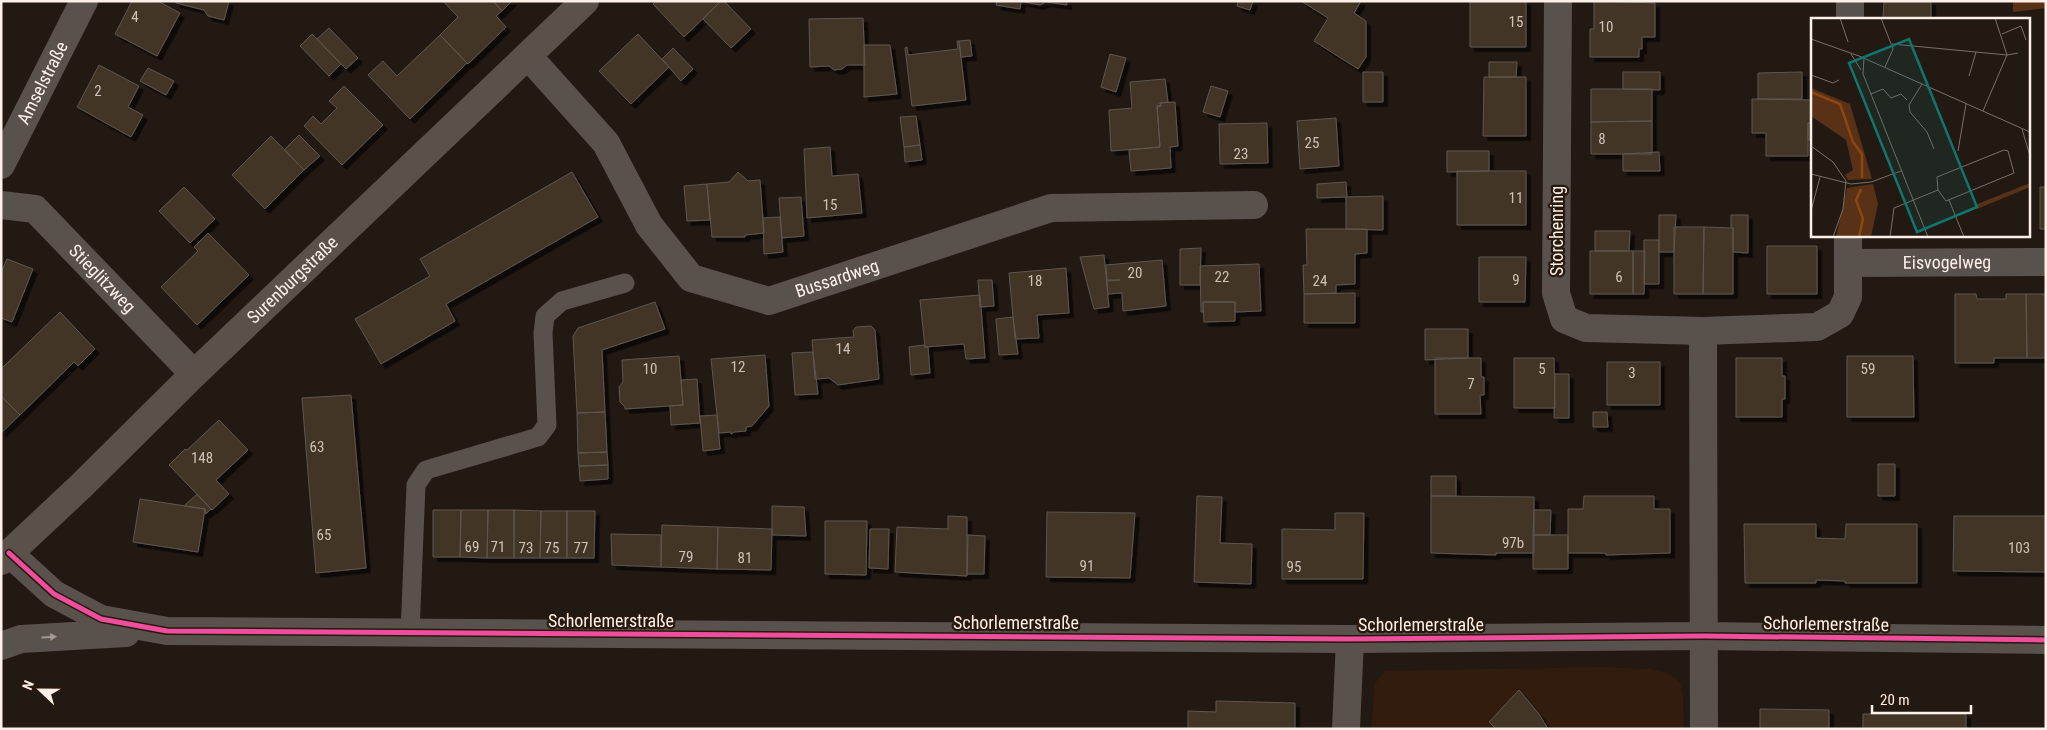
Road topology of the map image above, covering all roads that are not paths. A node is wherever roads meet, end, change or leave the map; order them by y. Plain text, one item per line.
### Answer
1 (84, 1) edge
2 (585, 1) edge
3 (1558, 1) edge
4 (1850, 1) edge
5 (1850, 18) edge
6 (528, 56) junction
7 (1, 165) edge
8 (1254, 205) dead end
9 (1, 206) edge
10 (1848, 236) edge
11 (2046, 262) edge
12 (1848, 263) junction
13 (625, 282) dead end
14 (1703, 331) junction
15 (194, 374) junction
16 (5, 557) edge
17 (167, 631) junction
18 (410, 633) junction
19 (1704, 636) junction
20 (1350, 639) junction
21 (2046, 640) edge
22 (1, 646) edge
23 (1346, 729) edge
24 (1704, 729) edge

1 - 7 street, Amselstraße
2 - 6 street, Surenburgstraße
3 - 14 street, Storchenring
4 - 5 street
6 - 8 street, Bussardweg
6 - 15 street, Surenburgstraße
9 - 15 street, Stieglitzweg
10 - 12 street, Storchenring
11 - 12 street, Eisvogelweg
12 - 14 street, Storchenring
13 - 18 lane
14 - 19 street
15 - 16 street, Surenburgstraße
16 - 17 street, Schorlemerstraße
17 - 18 street, Schorlemerstraße
22 -> 17 street, Schorlemerstraße
18 - 20 street, Schorlemerstraße
19 - 20 street, Schorlemerstraße
19 - 21 street, Schorlemerstraße
19 - 24 street
20 - 23 street

